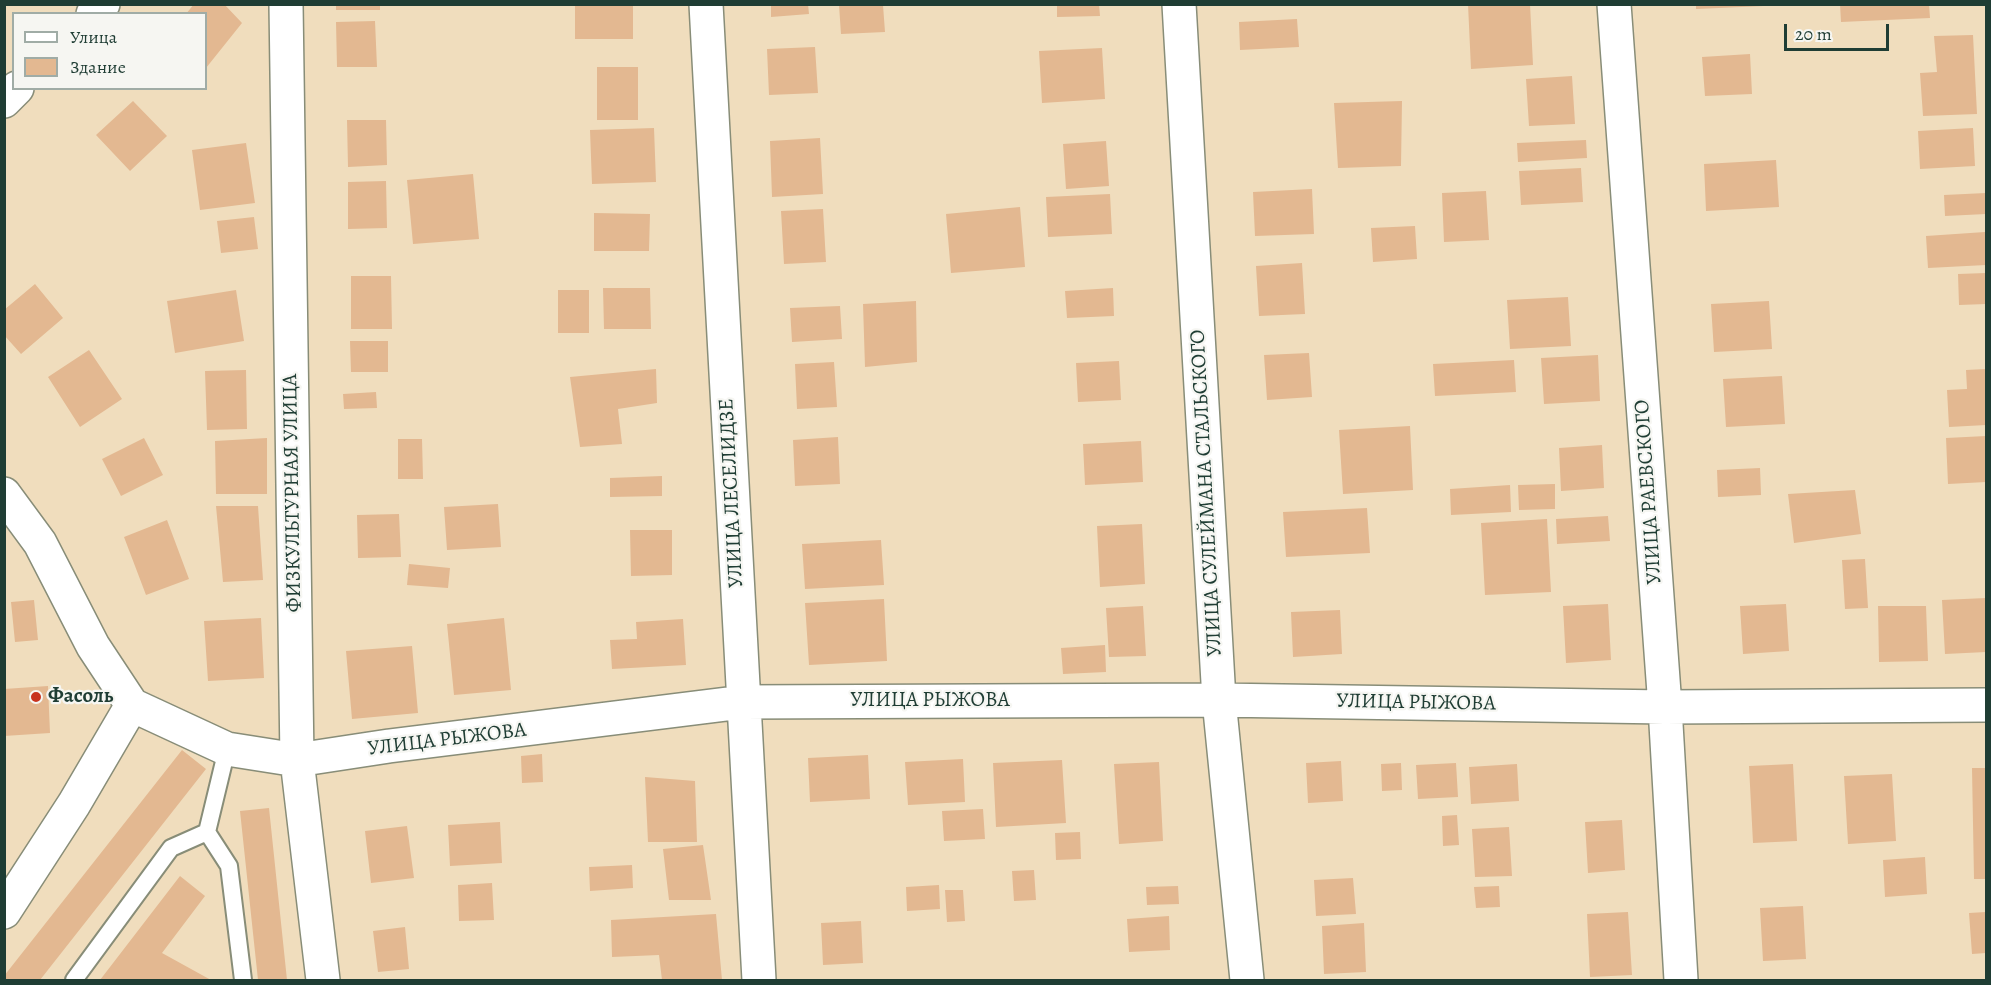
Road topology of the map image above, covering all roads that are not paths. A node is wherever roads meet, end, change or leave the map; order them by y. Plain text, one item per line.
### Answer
1 (286, 4) edge
2 (706, 4) edge
3 (1179, 4) edge
4 (1614, 4) edge
5 (15, 90) edge
6 (4, 101) edge
7 (4, 494) edge
8 (1219, 700) junction
9 (743, 702) junction
10 (132, 705) junction
11 (1986, 705) edge
12 (1665, 707) junction
13 (227, 749) junction
14 (297, 760) junction
15 (207, 832) junction
16 (4, 912) edge
17 (74, 981) edge
18 (243, 981) edge
19 (323, 981) edge
20 (759, 981) edge
21 (1247, 981) edge
22 (1681, 981) edge

1 - 14 street, ФИЗКУЛЬТУРНАЯ УЛИЦА
2 - 9 street, УЛИЦА ЛЕСЕЛИДЗЕ
3 - 8 street, УЛИЦА СУЛЕЙМАНА СТАЛЬСКОГО
4 - 12 street, УЛИЦА РАЕВСКОГО
5 - 6 street
7 - 10 street
8 - 9 street, УЛИЦА РЫЖОВА
8 - 12 street, УЛИЦА РЫЖОВА
8 - 21 street, УЛИЦА СУЛЕЙМАНА СТАЛЬСКОГО
9 - 14 street, УЛИЦА РЫЖОВА
9 - 20 street, УЛИЦА ЛЕСЕЛИДЗЕ
10 - 13 street, УЛИЦА РЫЖОВА
10 - 16 street
11 - 12 street, УЛИЦА РЫЖОВА
12 - 22 street, УЛИЦА РАЕВСКОГО
13 - 14 street, УЛИЦА РЫЖОВА
13 - 15 lane
14 - 19 street, ФИЗКУЛЬТУРНАЯ УЛИЦА
15 - 17 lane
15 - 18 lane

